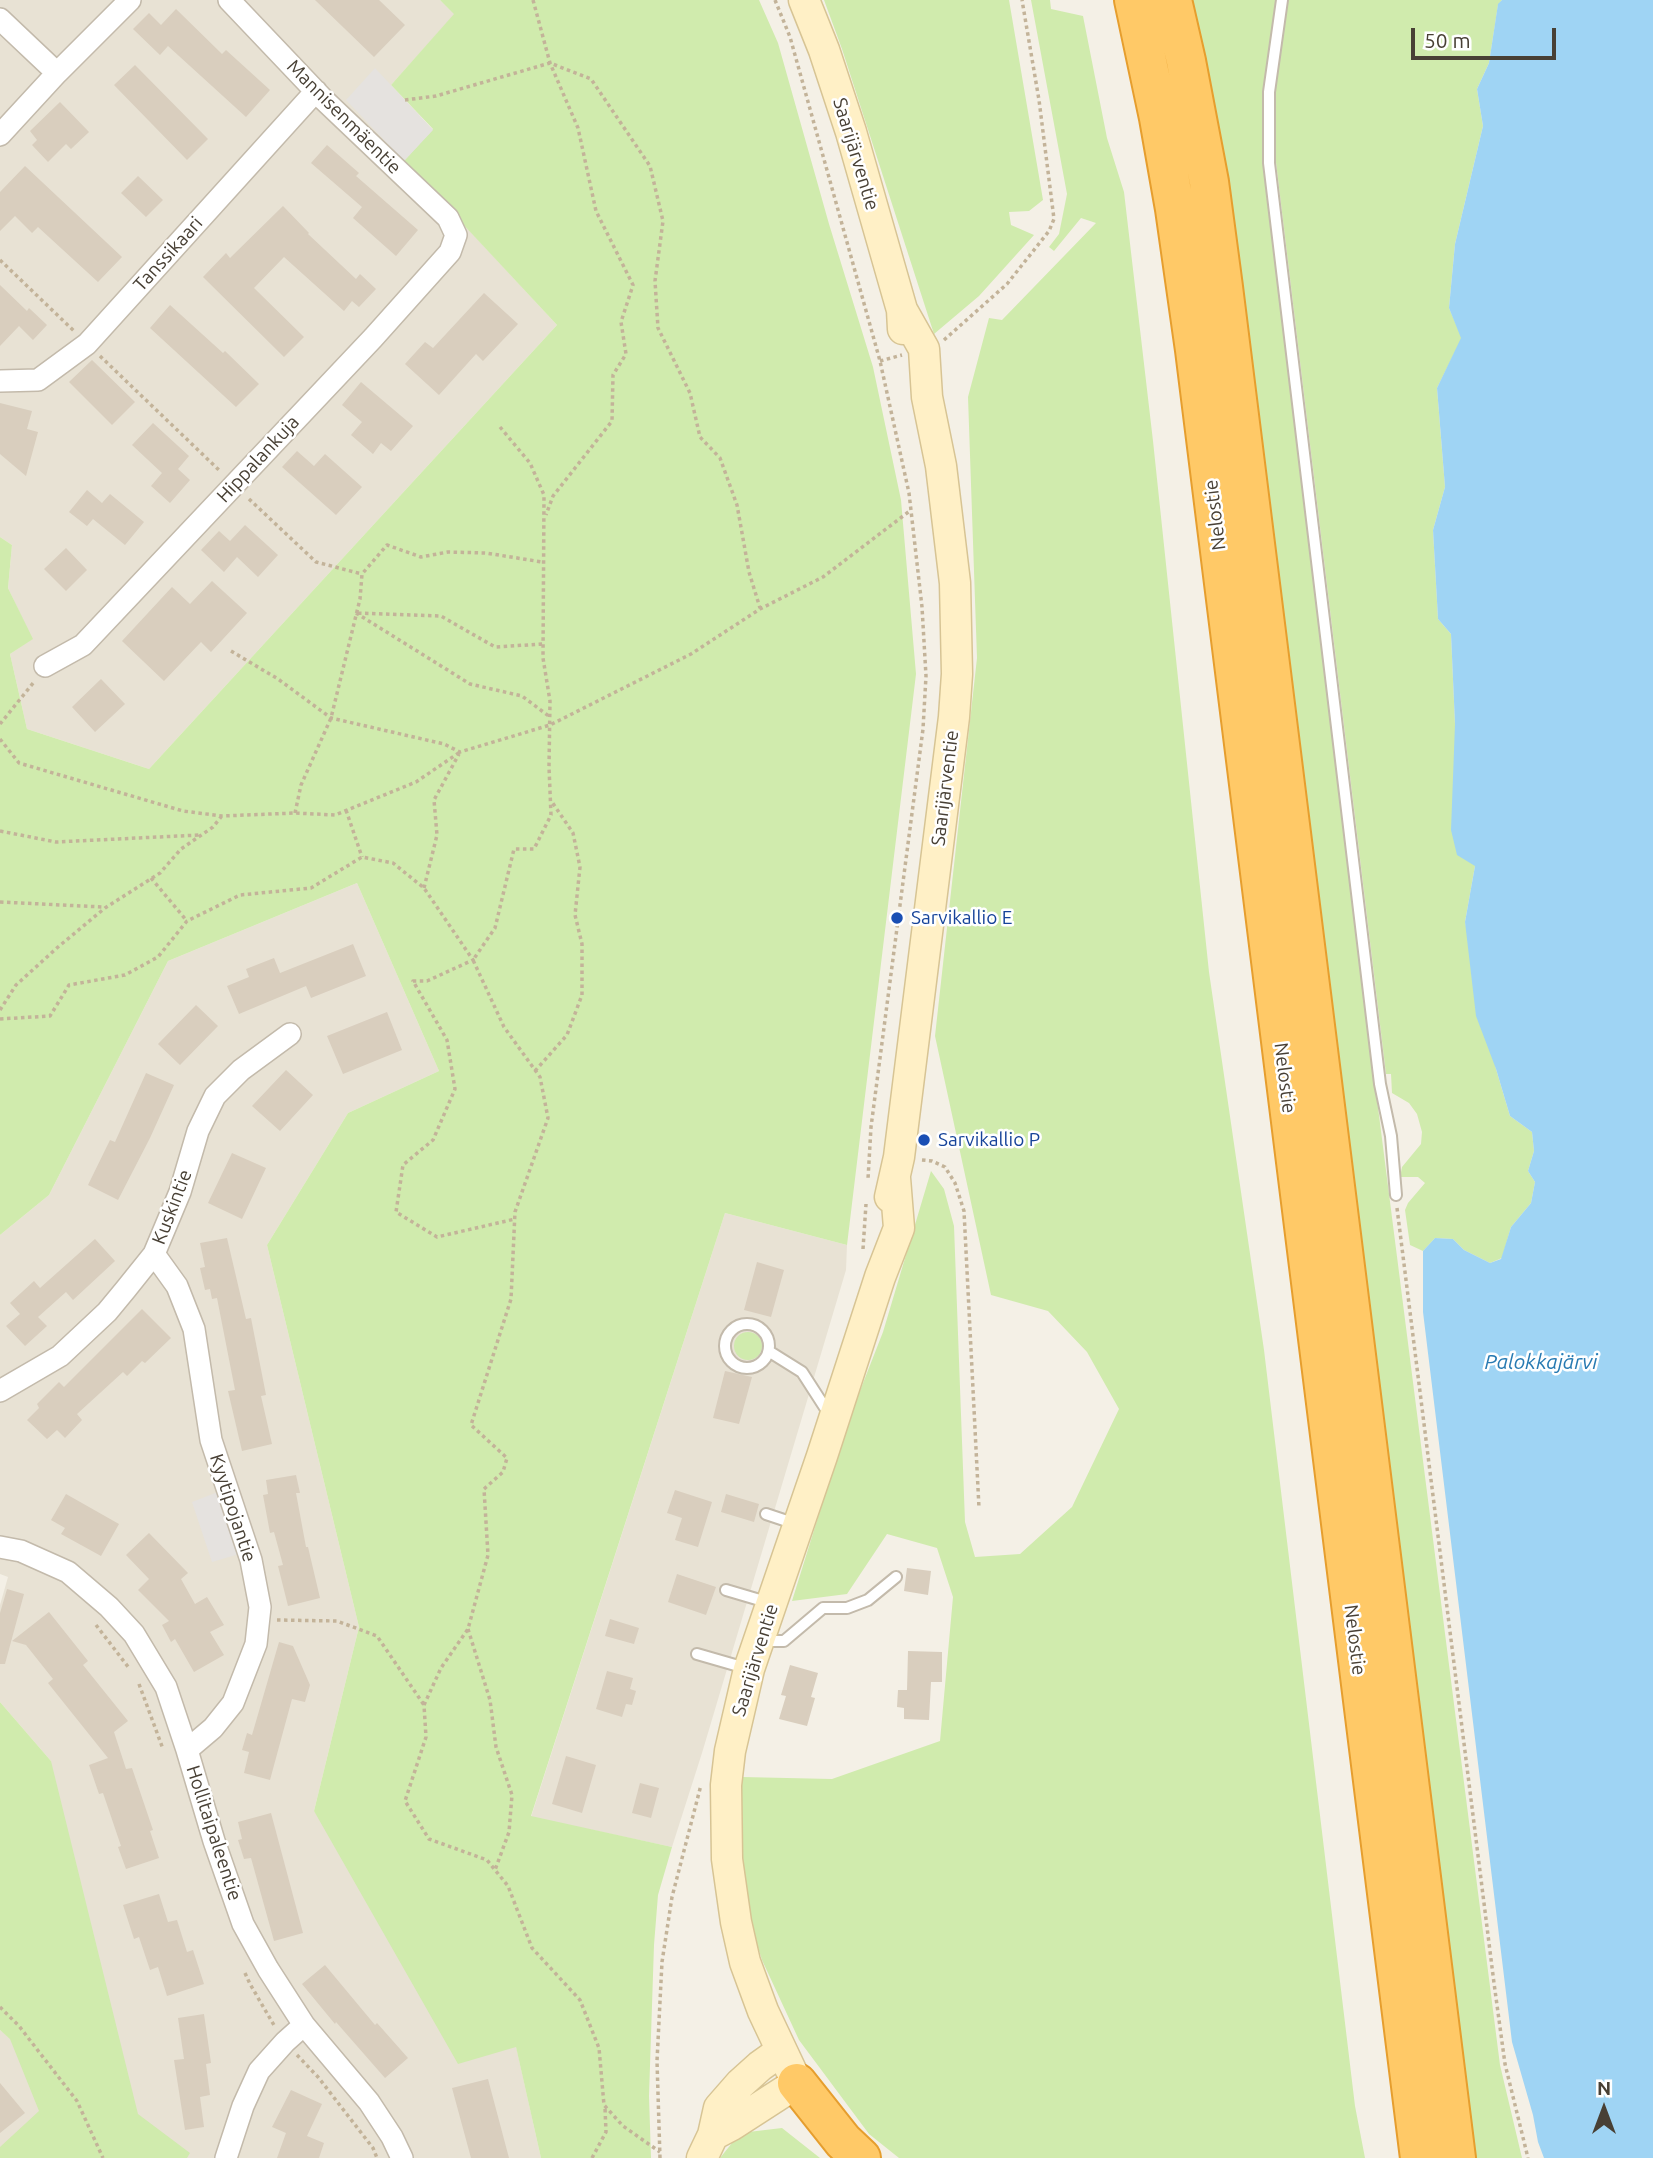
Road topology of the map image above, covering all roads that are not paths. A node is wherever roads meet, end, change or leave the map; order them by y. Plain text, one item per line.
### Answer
1 (130, 0) edge
2 (229, 0) edge
3 (804, 0) edge
4 (1134, 0) edge
5 (1172, 0) edge
6 (1282, 0) edge
7 (0, 19) edge
8 (57, 73) junction
9 (316, 91) junction
10 (0, 135) edge
11 (456, 235) joint
12 (0, 381) edge
13 (45, 666) road end
14 (290, 1034) dead end
15 (1396, 1195) road end
16 (153, 1254) junction
17 (770, 1352) junction
18 (0, 1391) edge
19 (833, 1420) junction
20 (766, 1514) dead end
21 (798, 1525) junction
22 (0, 1547) edge
23 (897, 1577) dead end
24 (726, 1590) dead end
25 (771, 1604) junction
26 (698, 1654) dead end
27 (754, 1655) junction
28 (187, 1750) junction
29 (304, 2025) junction
30 (788, 2067) junction
31 (708, 2146) edge
32 (226, 2158) edge
33 (402, 2158) edge
34 (861, 2158) edge
35 (1420, 2158) edge
36 (1456, 2158) edge

1 - 8 street
2 - 9 street, Mannisenmäentie
3 - 19 main road, Saarijärventie
4 - 35 highway, Nelostie
5 - 36 highway, Nelostie
6 - 15 lane
7 - 8 street
8 - 10 street
9 - 11 street, Mannisenmäentie
9 - 12 street, Tanssikaari
11 - 13 street, Hippalankuja
14 - 16 street, Kuskintie
16 - 18 street, Kuskintie
16 - 28 street, Kyytipojantie
17 - 17 lane
17 - 19 lane
19 - 21 main road, Saarijärventie
20 - 21 lane
21 - 25 main road, Saarijärventie
22 - 28 street, Hollitaipaleentie
23 - 27 lane
24 - 25 lane
25 - 27 main road, Saarijärventie
26 - 27 lane
27 - 30 main road, Saarijärventie
28 - 29 street, Hollitaipaleentie
29 - 32 street
29 - 33 street, Hollitaipaleentie
30 - 31 main road
30 - 34 highway

